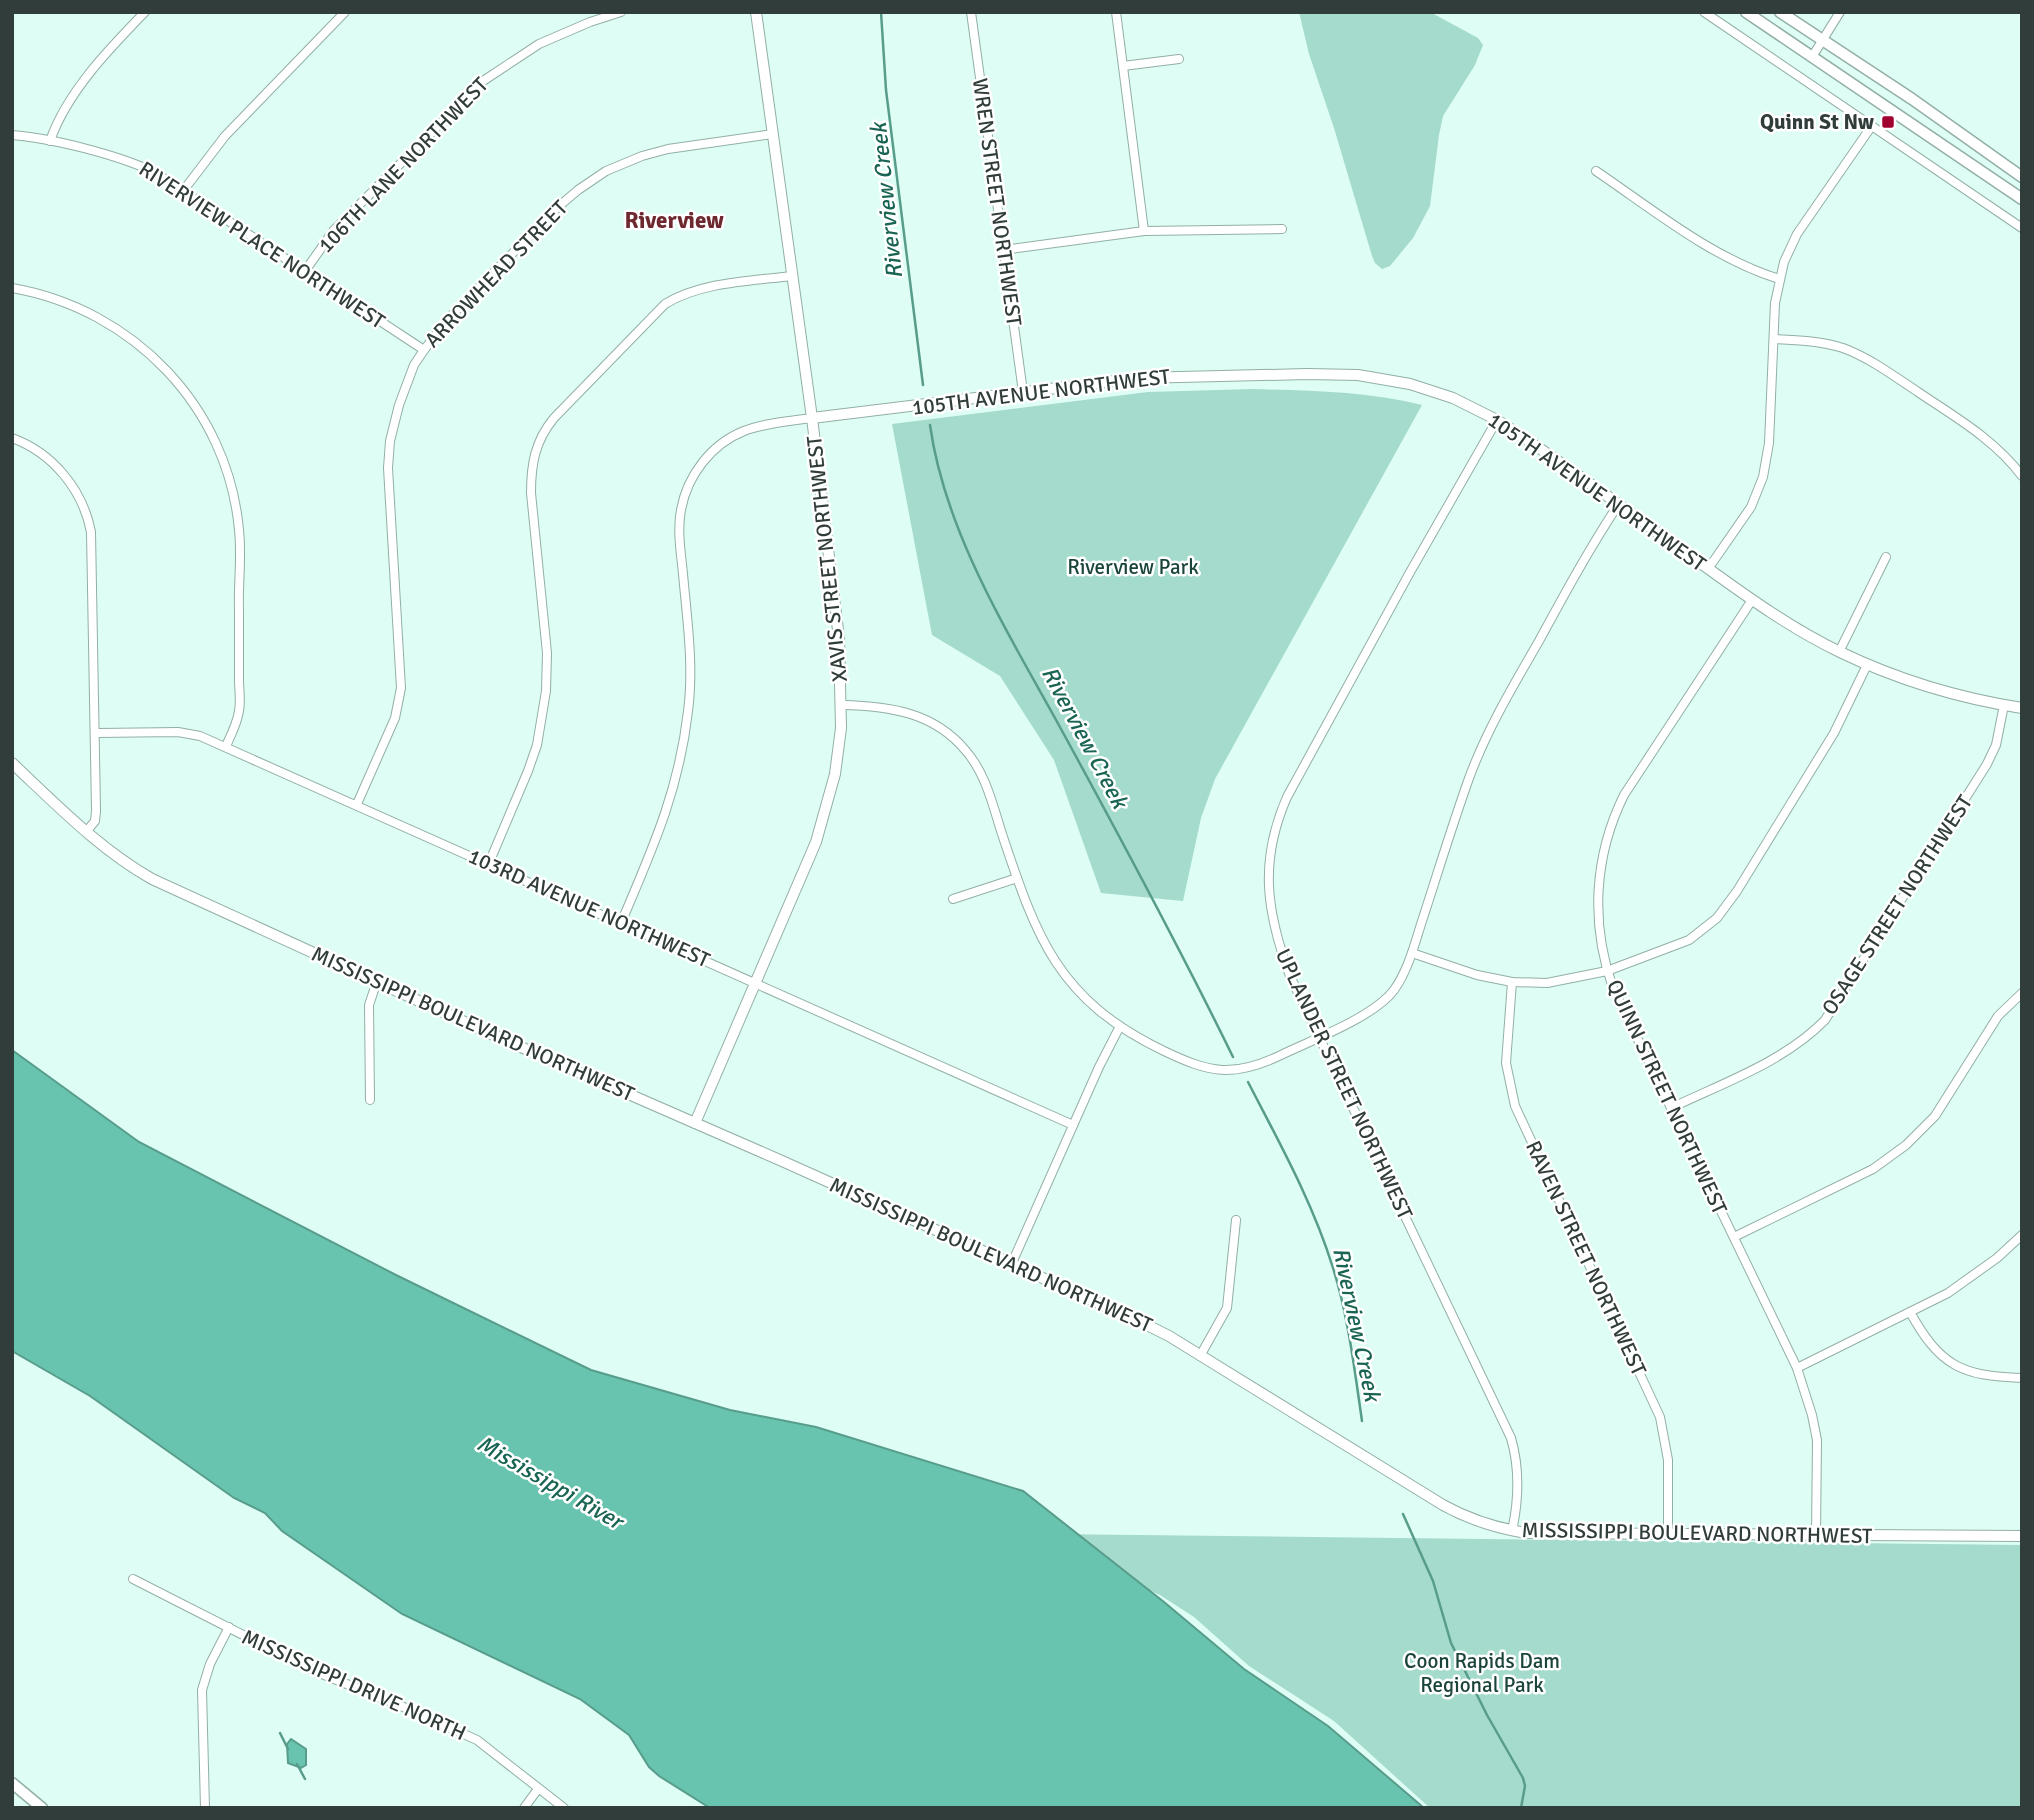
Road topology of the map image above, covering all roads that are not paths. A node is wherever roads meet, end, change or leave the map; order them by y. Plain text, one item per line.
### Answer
1 (145, 12) edge
2 (345, 12) edge
3 (621, 12) edge
4 (756, 12) edge
5 (971, 12) edge
6 (1116, 12) edge
7 (1704, 12) edge
8 (1746, 12) edge
9 (1780, 12) edge
10 (1840, 12) edge
11 (1823, 41) junction
12 (1812, 57) junction
13 (1179, 59) dead end
14 (1123, 66) junction
15 (1871, 127) junction
16 (773, 134) junction
17 (12, 135) edge
18 (50, 141) junction
19 (1597, 171) dead end
20 (2022, 177) edge
21 (183, 191) junction
22 (2022, 200) edge
23 (1282, 229) dead end
24 (2022, 229) edge
25 (1144, 231) junction
26 (1003, 250) junction
27 (305, 271) junction
28 (792, 276) junction
29 (1779, 279) junction
30 (12, 288) edge
31 (1774, 339) junction
32 (424, 350) junction
33 (1023, 392) junction
34 (812, 418) junction
35 (1497, 421) junction
36 (12, 438) edge
37 (2022, 477) edge
38 (1618, 505) junction
39 (1886, 556) dead end
40 (1708, 569) junction
41 (1752, 600) junction
42 (1839, 652) junction
43 (1867, 665) junction
44 (842, 705) junction
45 (2004, 705) junction
46 (2022, 708) edge
47 (97, 733) junction
48 (226, 746) junction
49 (12, 763) edge
50 (358, 804) junction
51 (86, 832) junction
52 (489, 863) junction
53 (1017, 878) junction
54 (953, 898) dead end
55 (621, 923) junction
56 (1412, 953) junction
57 (1607, 971) junction
58 (377, 981) junction
59 (1512, 982) junction
60 (756, 983) junction
61 (2022, 993) edge
62 (1119, 1028) junction
63 (1319, 1036) junction
64 (370, 1100) dead end
65 (1671, 1108) junction
66 (695, 1123) junction
67 (1073, 1125) junction
68 (1236, 1220) dead end
69 (2022, 1236) edge
70 (1734, 1237) junction
71 (1012, 1264) junction
72 (1910, 1312) junction
73 (1200, 1356) junction
74 (1797, 1368) junction
75 (2022, 1378) edge
76 (1513, 1531) junction
77 (1668, 1533) junction
78 (1816, 1535) junction
79 (2022, 1536) edge
80 (133, 1579) dead end
81 (229, 1627) junction
82 (12, 1783) edge
83 (538, 1789) junction
84 (42, 1808) edge
85 (205, 1808) edge
86 (524, 1808) edge
87 (564, 1808) edge

1 - 18 street
2 - 21 street
3 - 27 street, 106TH LANE NORTHWEST
4 - 16 street, XAVIS STREET NORTHWEST
5 - 26 street, WREN STREET NORTHWEST
6 - 14 street
7 - 15 street
8 - 12 main road
9 - 11 main road
10 - 11 street
11 - 12 street
11 - 20 main road
12 - 22 main road
13 - 14 street
14 - 25 street
15 - 24 street
15 - 29 street
16 - 28 street, XAVIS STREET NORTHWEST
16 - 32 street, ARROWHEAD STREET
17 - 18 street, RIVERVIEW PLACE NORTHWEST
18 - 21 street, RIVERVIEW PLACE NORTHWEST
19 - 29 street
21 - 27 street, RIVERVIEW PLACE NORTHWEST
23 - 25 street
25 - 26 street
26 - 33 street, WREN STREET NORTHWEST
27 - 32 street, RIVERVIEW PLACE NORTHWEST
28 - 34 street, XAVIS STREET NORTHWEST
28 - 52 street
29 - 31 street
30 - 48 street
31 - 37 street
31 - 40 street
32 - 50 street, ARROWHEAD STREET
33 - 34 street, 105TH AVENUE NORTHWEST
33 - 35 street, 105TH AVENUE NORTHWEST
34 - 44 street, XAVIS STREET NORTHWEST
34 - 55 street
35 - 38 street, 105TH AVENUE NORTHWEST
35 - 63 street, UPLANDER STREET NORTHWEST
36 - 47 street
38 - 40 street, 105TH AVENUE NORTHWEST
38 - 56 street
39 - 42 street
40 - 41 street, 105TH AVENUE NORTHWEST
41 - 42 street, 105TH AVENUE NORTHWEST
41 - 57 street, QUINN STREET NORTHWEST
42 - 43 street, 105TH AVENUE NORTHWEST
43 - 45 street, 105TH AVENUE NORTHWEST
43 - 57 street
44 - 53 street
44 - 60 street, XAVIS STREET NORTHWEST
45 - 46 street, 105TH AVENUE NORTHWEST
45 - 65 street, OSAGE STREET NORTHWEST
47 - 48 street, 103RD AVENUE NORTHWEST
47 - 51 street
48 - 50 street, 103RD AVENUE NORTHWEST
49 - 51 street, MISSISSIPPI BOULEVARD NORTHWEST
50 - 52 street, 103RD AVENUE NORTHWEST
51 - 58 street, MISSISSIPPI BOULEVARD NORTHWEST
52 - 55 street, 103RD AVENUE NORTHWEST
53 - 54 street
53 - 62 street
55 - 60 street, 103RD AVENUE NORTHWEST
56 - 59 street
56 - 63 street
57 - 59 street
57 - 65 street, QUINN STREET NORTHWEST
58 - 64 street
58 - 66 street, MISSISSIPPI BOULEVARD NORTHWEST
59 - 77 street, RAVEN STREET NORTHWEST
60 - 66 street, XAVIS STREET NORTHWEST
60 - 67 street, 103RD AVENUE NORTHWEST
61 - 70 street
62 - 63 street
62 - 67 street
63 - 76 street, UPLANDER STREET NORTHWEST
65 - 70 street, QUINN STREET NORTHWEST
66 - 71 street, MISSISSIPPI BOULEVARD NORTHWEST
67 - 71 street
68 - 73 street
69 - 72 street
70 - 74 street, QUINN STREET NORTHWEST
71 - 73 street, MISSISSIPPI BOULEVARD NORTHWEST
72 - 74 street
72 - 75 street
73 - 76 street, MISSISSIPPI BOULEVARD NORTHWEST
74 - 78 street, QUINN STREET NORTHWEST
76 - 77 street, MISSISSIPPI BOULEVARD NORTHWEST
77 - 78 street, MISSISSIPPI BOULEVARD NORTHWEST
78 - 79 street, MISSISSIPPI BOULEVARD NORTHWEST
80 - 81 street, MISSISSIPPI DRIVE NORTH
81 - 83 street, MISSISSIPPI DRIVE NORTH
81 - 85 street
82 - 84 main road
83 - 86 street
83 - 87 street, MISSISSIPPI DRIVE NORTH

